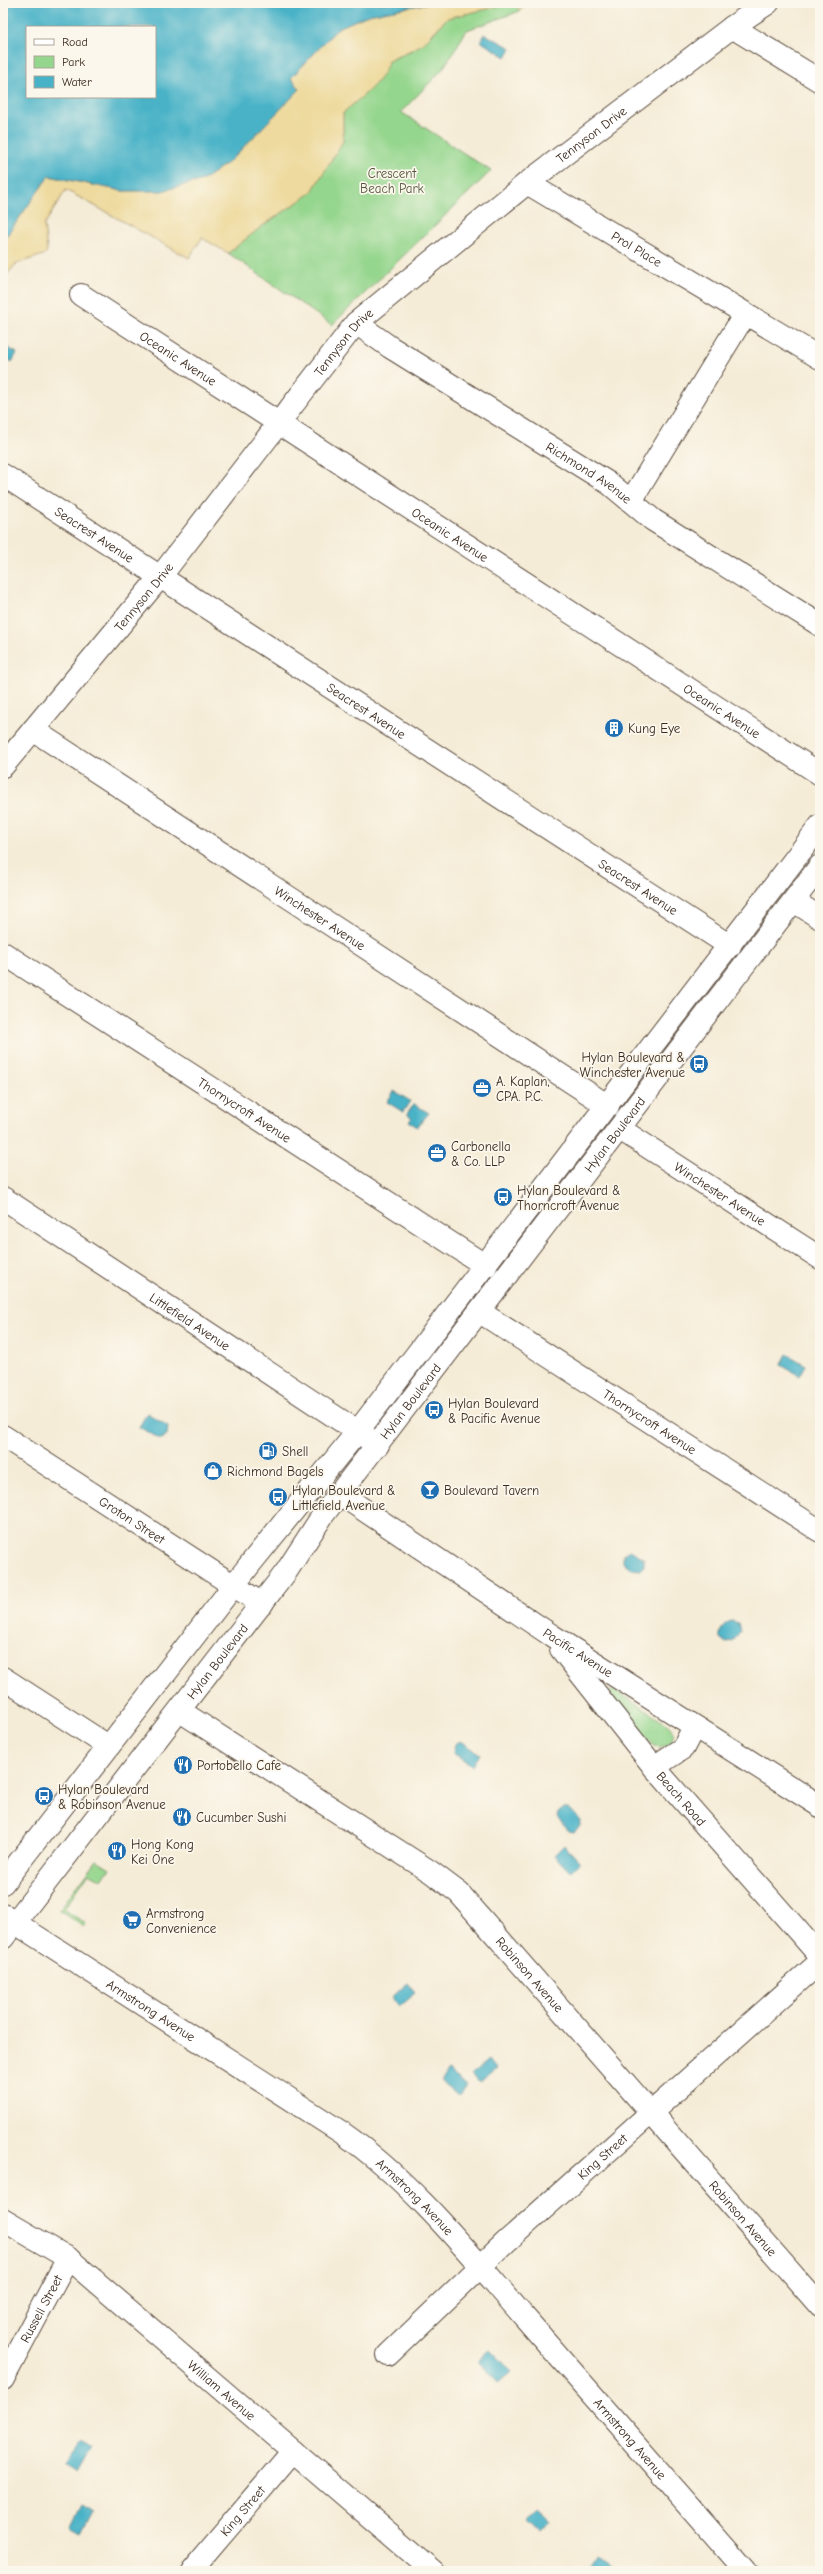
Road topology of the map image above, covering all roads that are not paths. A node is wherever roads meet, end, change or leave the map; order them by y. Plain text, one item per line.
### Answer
1 (768, 3) edge
2 (732, 26) junction
3 (820, 81) edge
4 (527, 184) junction
5 (81, 295) dead end
6 (745, 314) junction
7 (356, 323) junction
8 (820, 358) edge
9 (278, 423) junction
10 (3, 475) edge
11 (630, 501) junction
12 (160, 577) junction
13 (820, 625) edge
14 (33, 730) junction
15 (3, 766) edge
16 (820, 774) edge
17 (820, 826) edge
18 (820, 866) edge
19 (794, 901) junction
20 (820, 918) edge
21 (730, 946) junction
22 (3, 953) edge
23 (608, 1106) junction
24 (620, 1128) junction
25 (3, 1198) edge
26 (820, 1258) edge
27 (486, 1266) junction
28 (480, 1312) junction
29 (358, 1432) junction
30 (3, 1436) edge
31 (378, 1445) junction
32 (340, 1494) junction
33 (820, 1531) edge
34 (234, 1586) junction
35 (262, 1604) junction
36 (551, 1635) junction
37 (3, 1678) edge
38 (180, 1711) junction
39 (694, 1727) junction
40 (108, 1746) junction
41 (654, 1768) junction
42 (820, 1806) edge
43 (3, 1883) edge
44 (7, 1925) edge
45 (820, 1956) edge
46 (820, 1962) edge
47 (652, 2112) junction
48 (3, 2220) edge
49 (68, 2258) junction
50 (480, 2266) junction
51 (820, 2306) edge
52 (388, 2355) dead end
53 (3, 2379) edge
54 (293, 2451) junction
55 (191, 2571) edge
56 (433, 2571) edge
57 (746, 2571) edge

1 - 2 street, Tennyson Drive
2 - 3 street
2 - 4 street, Tennyson Drive
4 - 6 street, Prol Place
4 - 7 street, Tennyson Drive
5 - 9 street, Oceanic Avenue
6 - 8 street, Prol Place
6 - 11 street
7 - 9 street, Tennyson Drive
7 - 11 street, Richmond Avenue
9 - 12 street, Tennyson Drive
9 - 16 street, Oceanic Avenue
10 - 12 street, Seacrest Avenue
11 - 13 street, Richmond Avenue
12 - 14 street, Tennyson Drive
12 - 21 street, Seacrest Avenue
14 - 15 street, Tennyson Drive
14 - 23 street, Winchester Avenue
17 - 21 street, Hylan Boulevard
18 - 19 street, Hylan Boulevard
19 - 20 street
19 - 24 street, Hylan Boulevard
21 - 23 street, Hylan Boulevard
22 - 27 street, Thornycroft Avenue
23 - 27 street, Hylan Boulevard
24 - 26 street, Winchester Avenue
24 - 28 street, Hylan Boulevard
25 - 29 street, Littlefield Avenue
27 - 29 street, Hylan Boulevard
28 - 31 street, Hylan Boulevard
28 - 33 street, Thornycroft Avenue
29 - 31 street, Littlefield Avenue
29 - 34 street, Hylan Boulevard
30 - 34 street, Groton Street
31 - 32 street, Hylan Boulevard
32 - 35 street, Hylan Boulevard
32 - 36 street, Pacific Avenue
34 - 35 street, Groton Street
34 - 40 street, Hylan Boulevard
35 - 38 street, Hylan Boulevard
36 - 39 street, Pacific Avenue
36 - 41 street, Beach Road
37 - 40 street
38 - 44 street, Hylan Boulevard
38 - 47 street, Robinson Avenue
39 - 41 street
39 - 42 street, Pacific Avenue
40 - 43 street, Hylan Boulevard
41 - 45 street, Beach Road
44 - 50 street, Armstrong Avenue
46 - 47 street, King Street
47 - 50 street, King Street
47 - 51 street, Robinson Avenue
48 - 49 street, William Avenue
49 - 53 street, Russell Street
49 - 54 street, William Avenue
50 - 52 street, King Street
50 - 57 street, Armstrong Avenue
54 - 55 street, King Street
54 - 56 street, William Avenue

